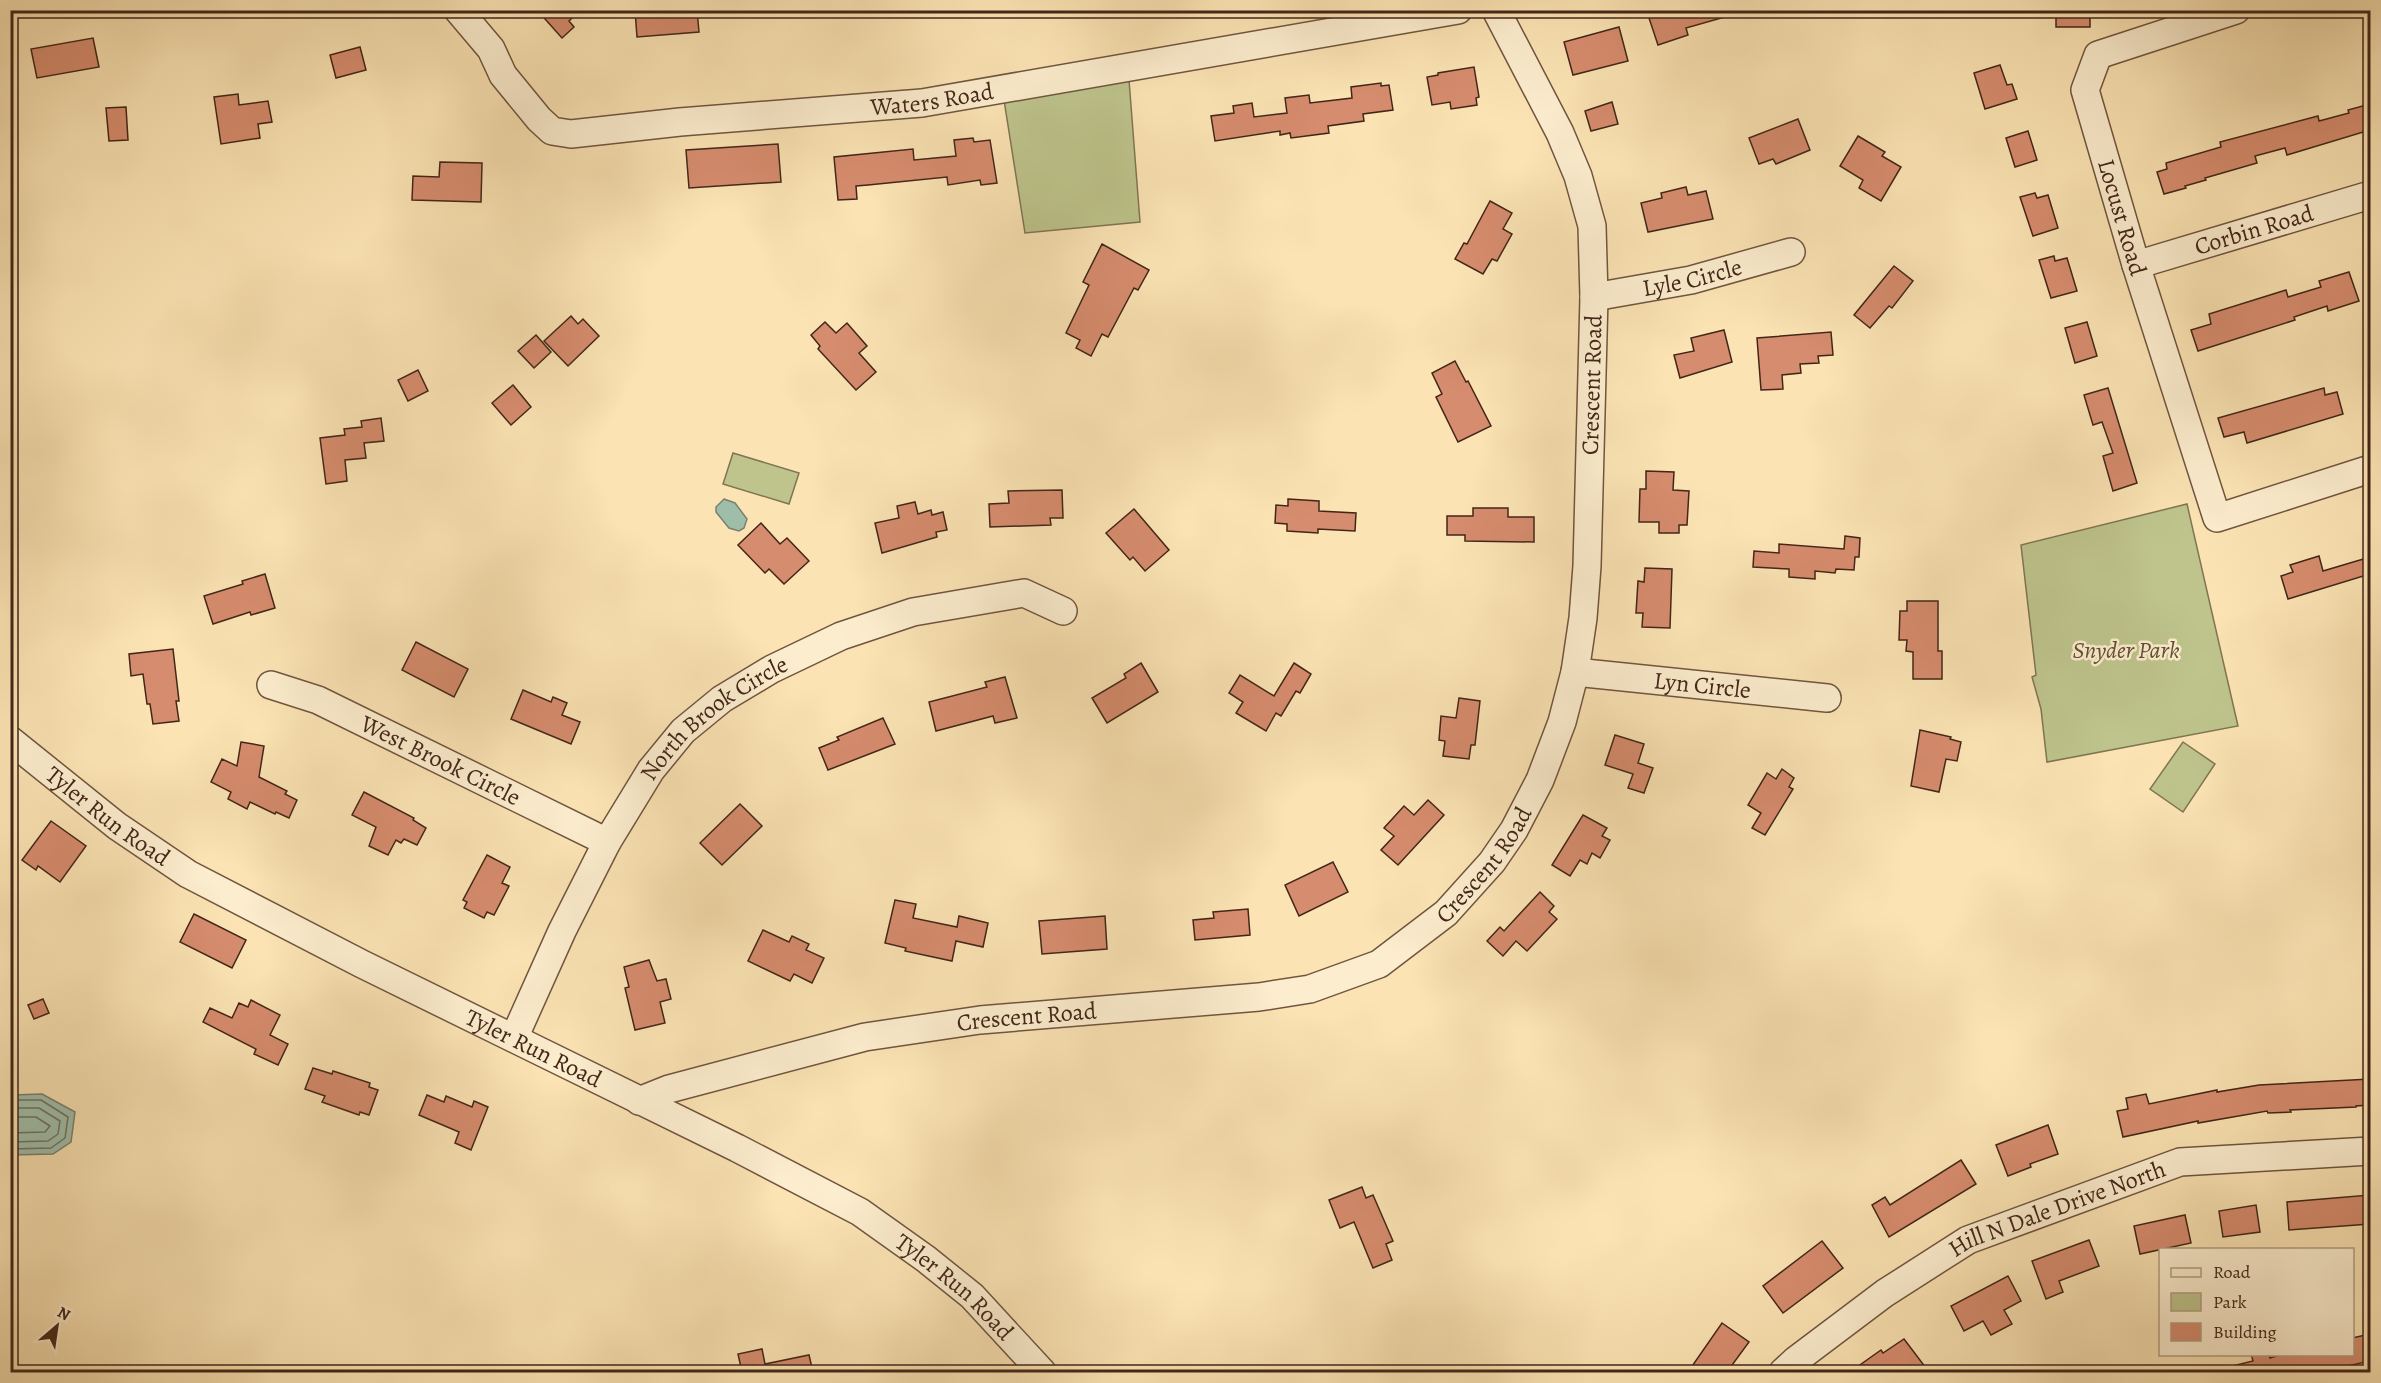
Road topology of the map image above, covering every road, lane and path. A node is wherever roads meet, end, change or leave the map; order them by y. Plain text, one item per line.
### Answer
1 (458, 10) edge
2 (1458, 10) edge
3 (1496, 10) edge
4 (2236, 10) edge
5 (2370, 195) edge
6 (1791, 252) dead end
7 (2136, 265) junction
8 (1593, 297) junction
9 (2370, 469) edge
10 (1064, 611) dead end
11 (1575, 672) junction
12 (272, 685) dead end
13 (1827, 698) dead end
14 (10, 740) edge
15 (607, 842) junction
16 (514, 1038) junction
17 (639, 1101) junction
18 (2370, 1151) edge
19 (1042, 1372) edge
20 (1783, 1372) edge

1 - 2 street, Waters Road
3 - 8 street, Crescent Road
4 - 7 street, Locust Road
5 - 7 street, Corbin Road
6 - 8 street, Lyle Circle
7 - 9 street, Locust Road
8 - 11 street, Crescent Road
10 - 15 street, North Brook Circle
11 - 13 street, Lyn Circle
11 - 17 street, Crescent Road
12 - 15 street, West Brook Circle
14 - 16 street, Tyler Run Road
15 - 16 street, North Brook Circle
16 - 17 street, Tyler Run Road
17 - 19 street, Tyler Run Road
18 - 20 street, Hill N Dale Drive North

